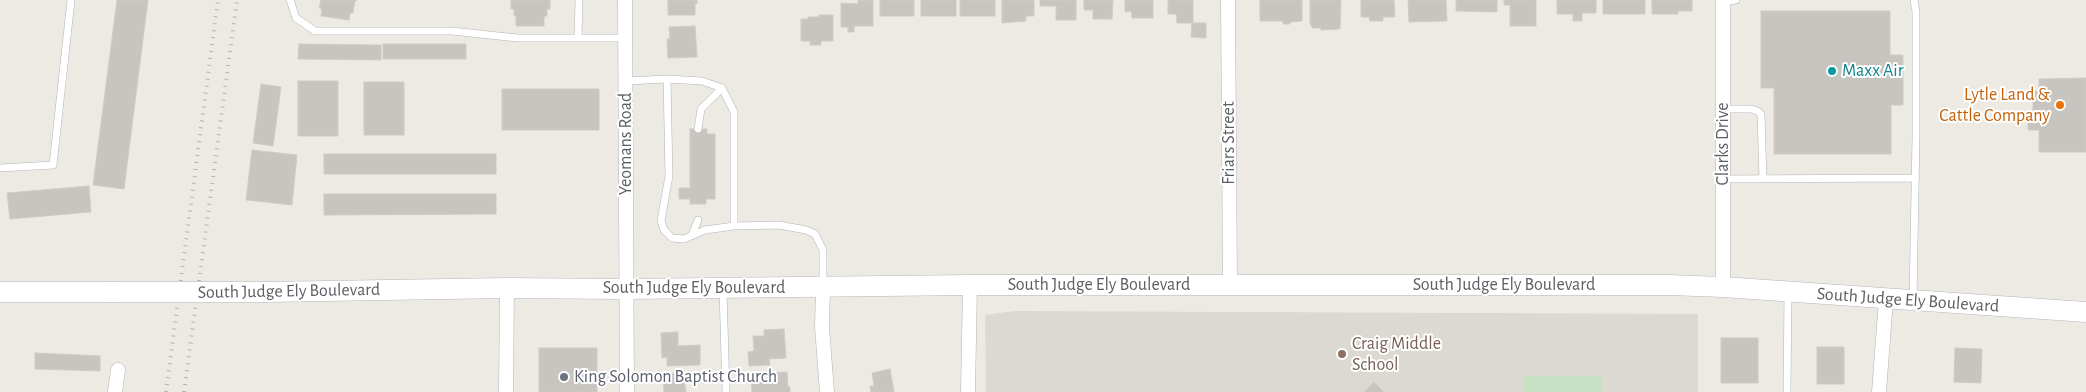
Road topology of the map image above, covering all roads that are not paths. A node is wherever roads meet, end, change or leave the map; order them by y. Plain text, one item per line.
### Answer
1 (71, 0) edge
2 (290, 0) edge
3 (579, 0) edge
4 (625, 0) edge
5 (1228, 0) edge
6 (1914, 0) edge
7 (1727, 1) edge
8 (578, 38) junction
9 (625, 38) junction
10 (667, 79) junction
11 (626, 81) junction
12 (722, 88) junction
13 (1723, 109) junction
14 (698, 129) dead end
15 (0, 168) edge
16 (1916, 178) junction
17 (1723, 179) junction
18 (1763, 179) junction
19 (698, 220) dead end
20 (734, 226) junction
21 (692, 235) junction
22 (970, 285) junction
23 (1230, 285) junction
24 (823, 287) junction
25 (1723, 287) junction
26 (507, 288) junction
27 (723, 288) junction
28 (625, 289) junction
29 (0, 292) edge
30 (1788, 292) junction
31 (1886, 298) junction
32 (1913, 300) junction
33 (2086, 312) edge
34 (118, 370) dead end
35 (115, 392) edge
36 (506, 392) edge
37 (627, 392) edge
38 (726, 392) edge
39 (826, 392) edge
40 (968, 392) edge
41 (1787, 392) edge
42 (1879, 392) edge

1 - 15 lane
2 - 8 lane
3 - 8 lane
4 - 9 street, Yeomans Road
5 - 23 street, Friars Street
6 - 16 lane
7 - 13 street, Clarks Drive
8 - 9 lane
9 - 11 street, Yeomans Road
10 - 11 lane
10 - 12 lane
10 - 21 lane
11 - 28 street, Yeomans Road
12 - 14 lane
12 - 20 lane
13 - 17 street, Clarks Drive
13 - 18 lane
16 - 18 lane
16 - 32 lane
17 - 18 lane
17 - 25 street, Clarks Drive
19 - 21 lane
20 - 21 lane
20 - 24 lane
22 - 23 main road, South Judge Ely Boulevard
22 - 24 main road, South Judge Ely Boulevard
22 - 40 street
23 - 25 main road, South Judge Ely Boulevard
24 - 27 main road, South Judge Ely Boulevard
24 - 39 street
25 - 30 main road, South Judge Ely Boulevard
26 - 28 main road, South Judge Ely Boulevard
26 - 29 main road, South Judge Ely Boulevard, bridge
26 - 36 street
27 - 28 main road, South Judge Ely Boulevard
27 - 38 lane
28 - 37 street, Yeomans Road
30 - 31 main road, South Judge Ely Boulevard
30 - 41 lane
31 - 32 main road, South Judge Ely Boulevard
31 - 42 street
32 - 33 main road, South Judge Ely Boulevard
34 - 35 street

